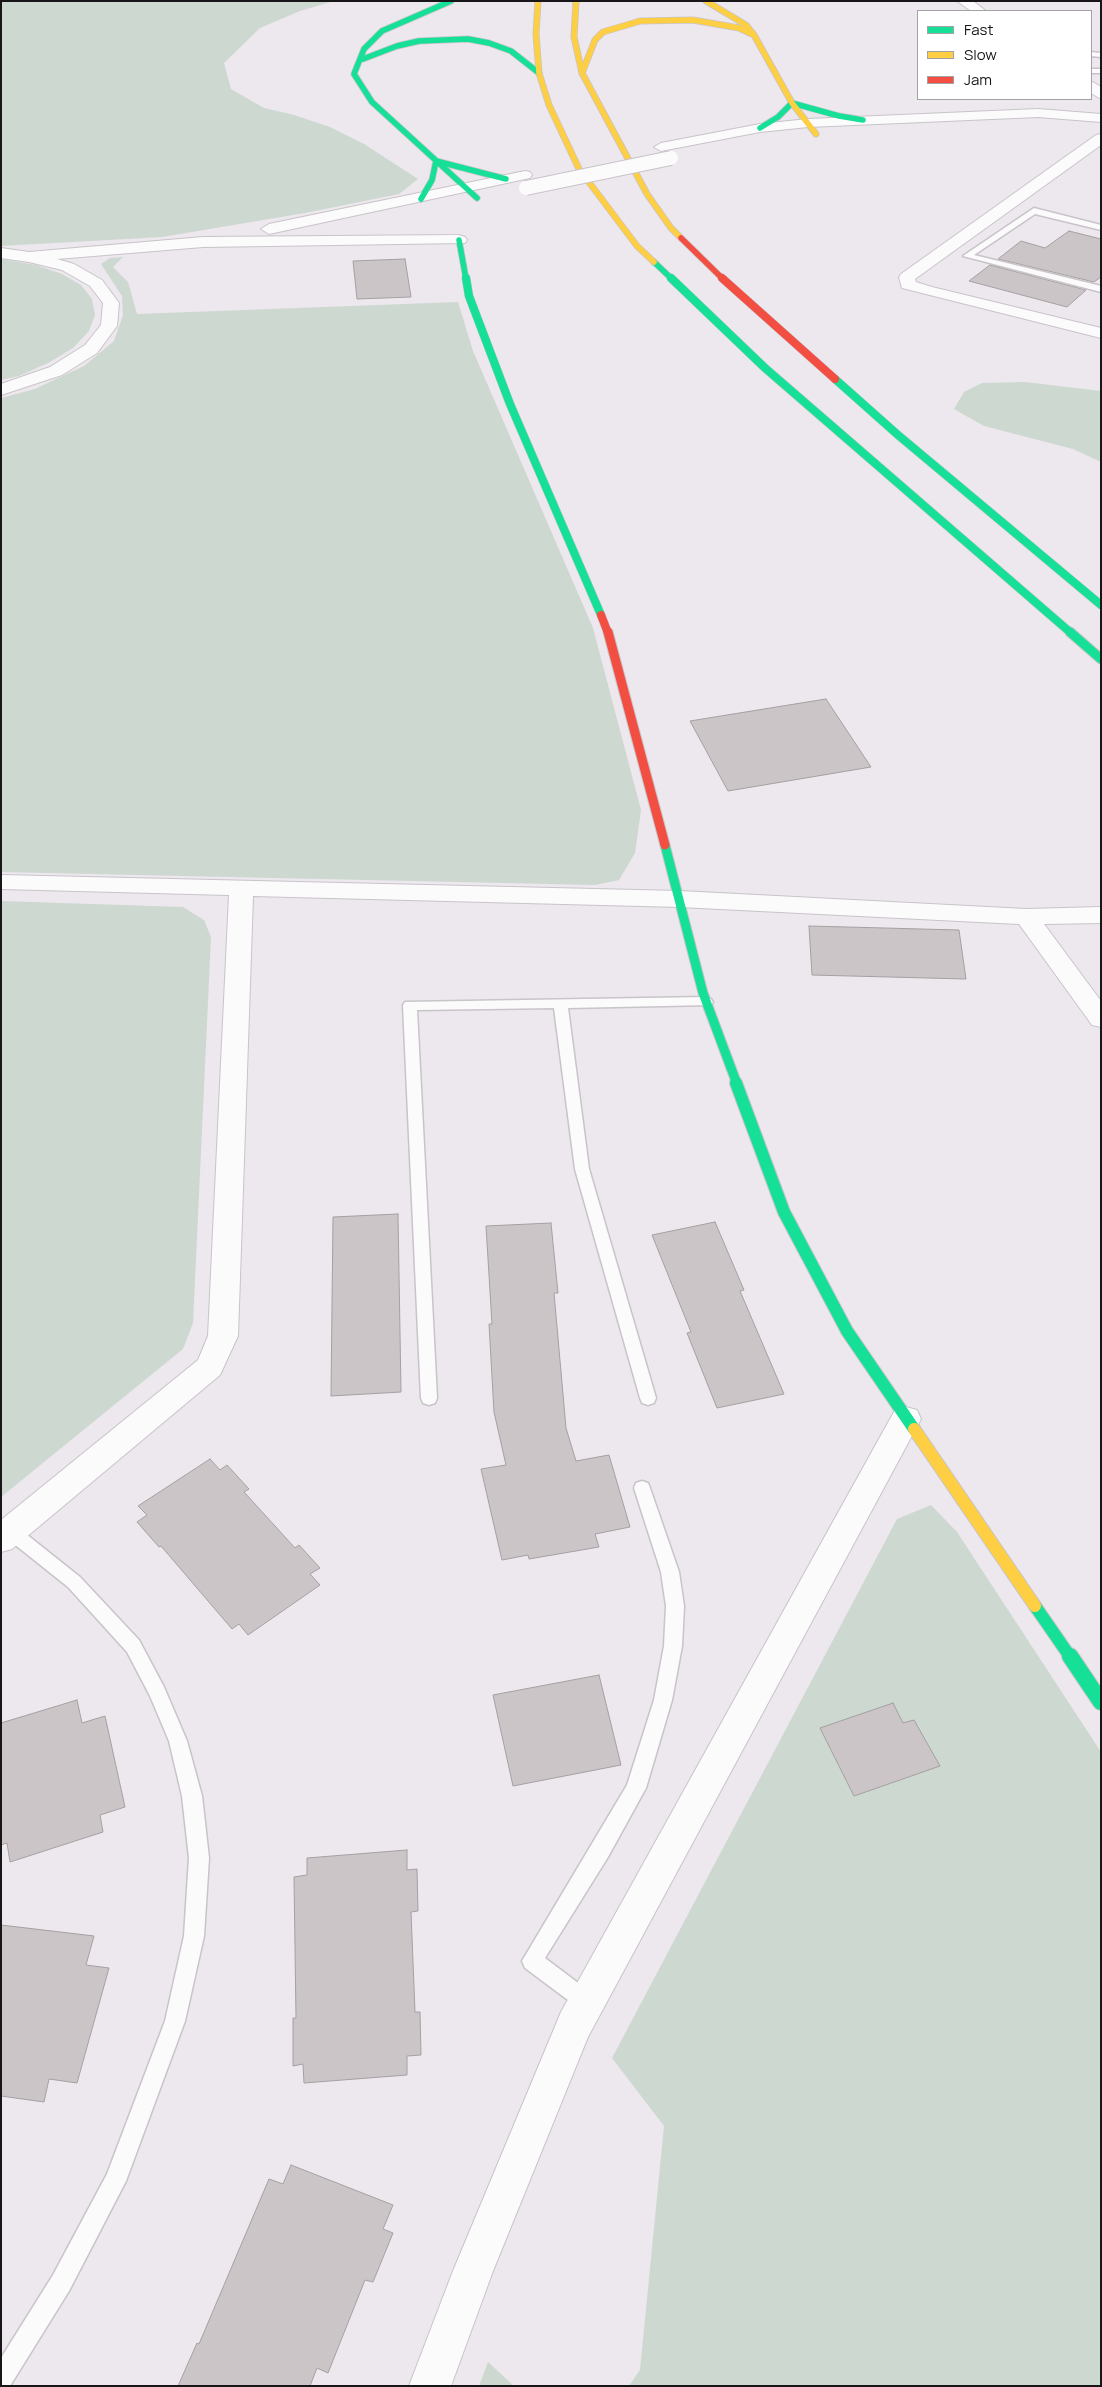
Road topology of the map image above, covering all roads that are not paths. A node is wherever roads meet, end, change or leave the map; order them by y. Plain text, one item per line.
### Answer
1 (451, 1) edge
2 (538, 1) edge
3 (576, 1) edge
4 (706, 1) edge
5 (962, 1) edge
6 (978, 10) edge
7 (754, 35) junction
8 (358, 61) junction
9 (539, 73) junction
10 (582, 73) junction
11 (1092, 86) edge
12 (1101, 95) edge
13 (792, 102) junction
14 (1069, 116) junction
15 (1101, 118) edge
16 (863, 120) junction
17 (760, 128) junction
18 (812, 129) junction
19 (1101, 138) edge
20 (666, 152) junction
21 (436, 161) junction
22 (506, 179) junction
23 (525, 182) junction
24 (471, 193) junction
25 (421, 199) junction
26 (1101, 228) edge
27 (459, 240) joint
28 (275, 241) junction
29 (203, 242) junction
30 (1, 253) edge
31 (28, 256) junction
32 (1101, 289) edge
33 (1101, 333) edge
34 (1, 390) edge
35 (1101, 605) edge
36 (1101, 659) edge
37 (1, 882) edge
38 (241, 888) junction
39 (680, 899) junction
40 (1026, 916) junction
41 (1101, 916) edge
42 (706, 1002) junction
43 (560, 1003) junction
44 (1101, 1019) edge
45 (429, 1398) dead end
46 (648, 1398) dead end
47 (906, 1419) junction
48 (642, 1488) dead end
49 (6, 1535) edge
50 (1101, 1702) edge
51 (587, 2002) junction
52 (1, 2379) edge
53 (430, 2386) edge

1 - 8 main road
2 - 9 main road
3 - 10 main road
4 - 7 main road
5 - 6 street
7 - 10 main road
7 - 13 main road
8 - 9 main road
8 - 21 main road
9 - 36 main road
10 - 35 main road
11 - 12 street
13 - 16 main road
13 - 17 main road
13 - 18 main road
14 - 15 street
14 - 16 street
14 - 18 street
16 - 18 street
17 - 18 street
17 - 20 street
18 - 20 street
19 - 33 street
20 - 23 street, bridge
21 - 22 main road
21 - 24 main road
21 - 25 main road
22 - 23 street
22 - 24 street
23 - 24 street
24 - 25 street
24 - 28 street
25 - 29 street
26 - 32 lane
27 - 28 street
27 - 39 main road
28 - 29 street
29 - 31 street
30 - 31 street
31 - 34 street
37 - 38 street
38 - 39 street
38 - 49 street
39 - 40 street
39 - 42 main road
40 - 41 street
40 - 44 street
42 - 43 lane
42 - 47 main road
43 - 45 lane
43 - 46 lane
47 - 50 main road
47 - 51 street
48 - 51 lane
49 - 52 lane
51 - 53 street

